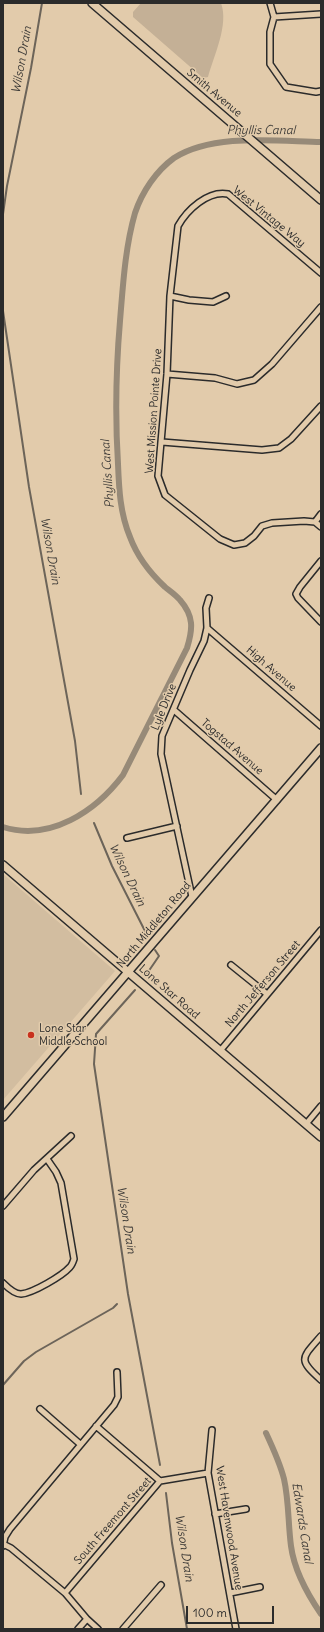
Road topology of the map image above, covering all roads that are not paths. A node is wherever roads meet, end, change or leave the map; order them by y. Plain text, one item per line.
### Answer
1 (92, 3) edge
2 (270, 3) edge
3 (321, 14) edge
4 (274, 17) junction
5 (321, 91) edge
6 (222, 193) joint
7 (321, 200) edge
8 (321, 273) edge
9 (170, 296) junction
10 (226, 296) dead end
11 (321, 307) edge
12 (167, 374) junction
13 (321, 406) edge
14 (162, 442) junction
15 (321, 514) edge
16 (315, 522) junction
17 (321, 528) edge
18 (321, 562) edge
19 (209, 598) dead end
20 (321, 622) edge
21 (207, 628) junction
22 (174, 710) junction
23 (321, 726) edge
24 (321, 748) edge
25 (277, 800) junction
26 (177, 826) junction
27 (127, 838) dead end
28 (3, 864) edge
29 (192, 898) junction
30 (321, 930) edge
31 (232, 965) dead end
32 (129, 972) junction
33 (267, 994) junction
34 (220, 1051) junction
35 (321, 1106) edge
36 (3, 1116) edge
37 (306, 1124) junction
38 (70, 1136) dead end
39 (321, 1137) edge
40 (47, 1159) junction
41 (5, 1199) edge
42 (3, 1206) edge
43 (3, 1283) edge
44 (321, 1336) edge
45 (116, 1372) dead end
46 (321, 1380) edge
47 (40, 1409) dead end
48 (96, 1426) junction
49 (212, 1430) dead end
50 (80, 1444) junction
51 (208, 1473) junction
52 (160, 1482) junction
53 (246, 1508) dead end
54 (215, 1514) junction
55 (3, 1545) edge
56 (161, 1585) dead end
57 (260, 1587) dead end
58 (64, 1593) junction
59 (230, 1593) junction
60 (87, 1619) junction
61 (78, 1629) edge
62 (98, 1629) edge
63 (123, 1629) edge
64 (236, 1629) edge

1 - 7 main road, Smith Avenue
2 - 4 street
3 - 4 street
4 - 5 street
6 - 8 street, West Vintage Way
6 - 9 street, West Mission Pointe Drive
9 - 10 street
9 - 12 street, West Mission Pointe Drive
11 - 12 street
12 - 14 street, West Mission Pointe Drive
13 - 14 street
14 - 16 street, West Mission Pointe Drive
15 - 16 street
16 - 17 street
18 - 20 street
19 - 21 street, Lyle Drive
21 - 22 street, Lyle Drive
21 - 23 street, High Avenue
22 - 25 street, Togstad Avenue
22 - 26 street, Lyle Drive
24 - 25 main road, North Middleton Road
25 - 29 main road, North Middleton Road
26 - 27 street
26 - 29 street, Lyle Drive
28 - 32 main road, Lone Star Road
29 - 32 main road, North Middleton Road
30 - 33 street, North Jefferson Street
31 - 33 street
32 - 34 main road, Lone Star Road
32 - 36 main road, North Middleton Road
33 - 34 street, North Jefferson Street
34 - 37 main road, Lone Star Road
35 - 37 street
37 - 39 main road, Lone Star Road
38 - 40 street
40 - 41 street
40 - 43 street
41 - 42 street
44 - 46 street
45 - 48 street
47 - 50 street
48 - 50 street
48 - 52 street
49 - 51 street, West Havenwood Avenue
50 - 55 street
51 - 52 street, South Freemont Street
51 - 54 street, West Havenwood Avenue
52 - 58 street, South Freemont Street
53 - 54 street
54 - 59 street, West Havenwood Avenue
55 - 58 street
56 - 63 street
57 - 59 street
58 - 60 street
59 - 64 street, West Havenwood Avenue
60 - 61 street
60 - 62 street

